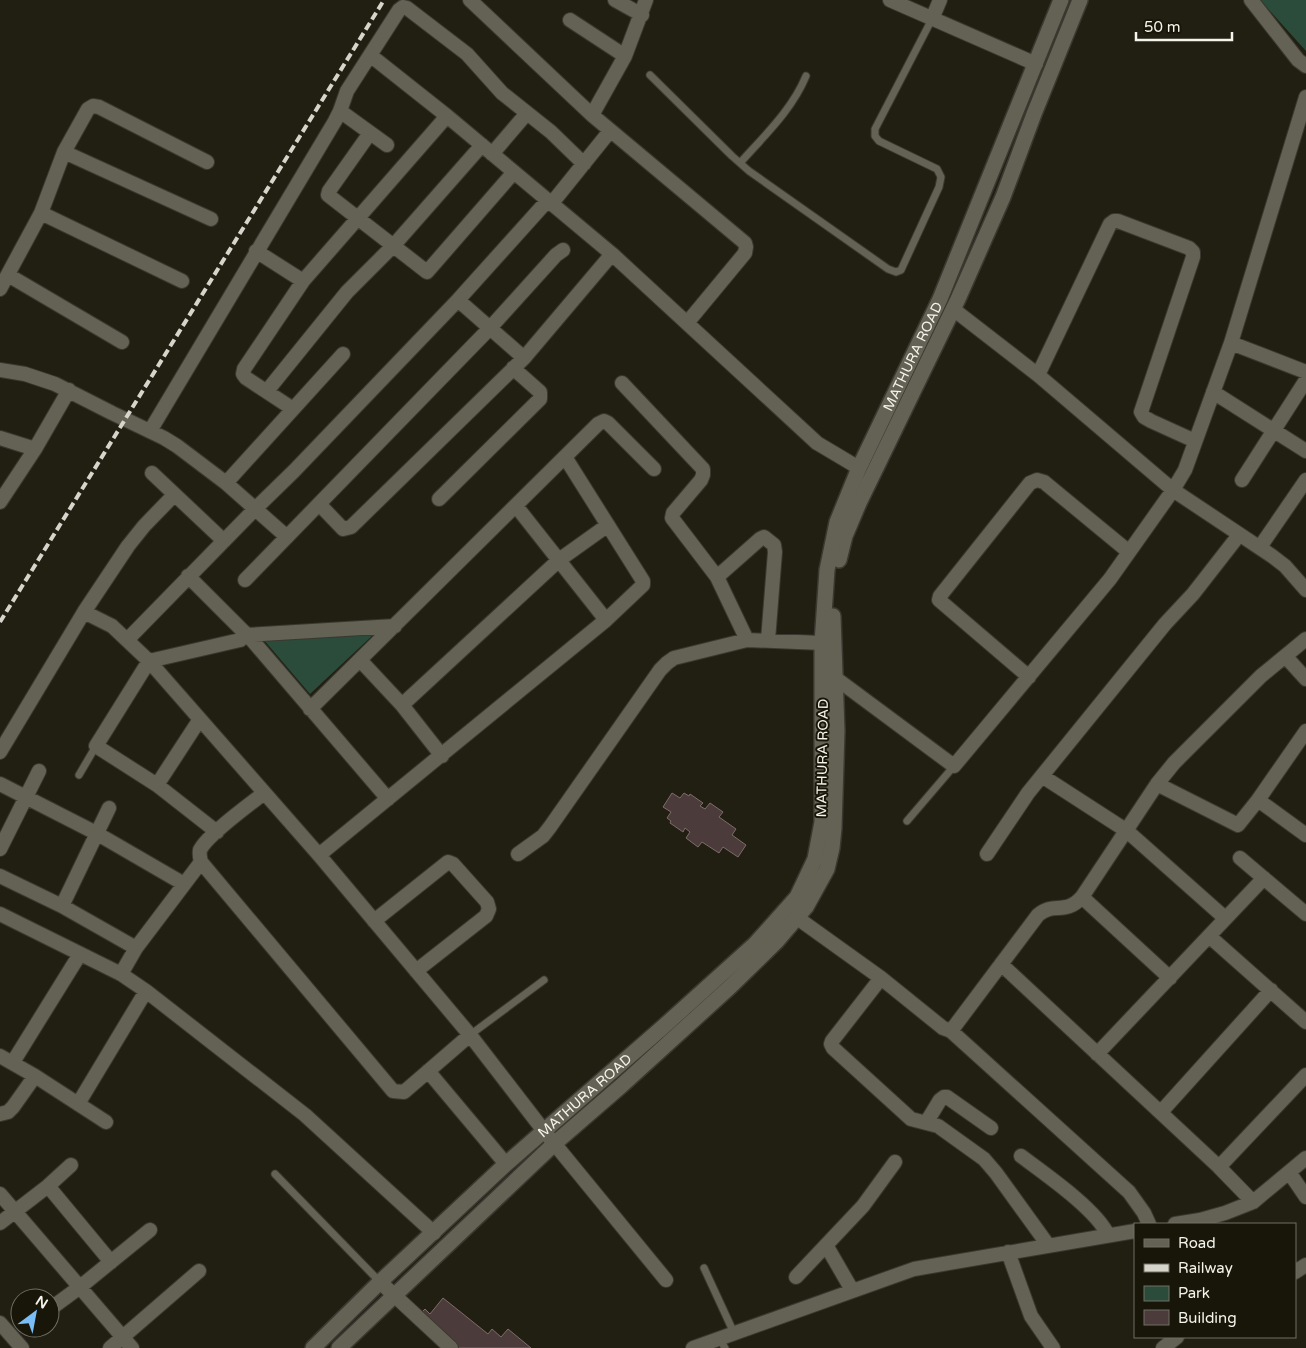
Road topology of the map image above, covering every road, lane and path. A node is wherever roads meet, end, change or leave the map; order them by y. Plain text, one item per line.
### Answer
1 (470, 0) edge
2 (615, 0) edge
3 (646, 0) edge
4 (890, 0) edge
5 (940, 0) edge
6 (1061, 0) edge
7 (1080, 0) edge
8 (1251, 0) edge
9 (642, 15) junction
10 (932, 18) junction
11 (570, 20) dead end
12 (370, 55) junction
13 (624, 56) junction
14 (1036, 64) junction
15 (1306, 66) edge
16 (650, 75) dead end
17 (806, 76) dead end
18 (1306, 97) edge
19 (340, 112) junction
20 (527, 113) junction
21 (592, 115) junction
22 (447, 116) junction
23 (610, 130) junction
24 (370, 133) junction
25 (387, 145) dead end
26 (487, 150) junction
27 (64, 152) junction
28 (208, 162) dead end
29 (740, 163) junction
30 (584, 164) junction
31 (514, 172) junction
32 (550, 202) junction
33 (41, 213) junction
34 (359, 217) junction
35 (211, 219) dead end
36 (394, 245) junction
37 (563, 250) dead end
38 (256, 251) junction
39 (612, 254) junction
40 (8, 275) junction
41 (182, 281) dead end
42 (303, 281) junction
43 (0, 289) edge
44 (458, 300) junction
45 (953, 310) junction
46 (687, 323) junction
47 (490, 328) junction
48 (122, 342) dead end
49 (1231, 343) junction
50 (343, 354) dead end
51 (524, 358) junction
52 (513, 368) junction
53 (0, 370) edge
54 (1306, 372) edge
55 (1038, 375) junction
56 (1306, 380) edge
57 (622, 383) dead end
58 (70, 390) junction
59 (267, 391) junction
60 (1213, 392) junction
61 (293, 409) junction
62 (150, 430) junction
63 (1274, 431) junction
64 (0, 438) edge
65 (1195, 441) junction
66 (35, 449) junction
67 (1306, 451) edge
68 (565, 457) junction
69 (859, 468) junction
70 (654, 469) dead end
71 (152, 473) dead end
72 (1242, 480) dead end
73 (1306, 480) edge
74 (226, 483) junction
75 (1174, 490) junction
76 (174, 495) junction
77 (439, 499) dead end
78 (0, 502) edge
79 (320, 505) junction
80 (516, 506) junction
81 (255, 509) junction
82 (608, 525) junction
83 (1239, 535) junction
84 (287, 537) junction
85 (224, 541) junction
86 (1260, 546) junction
87 (1129, 552) junction
88 (559, 560) junction
89 (188, 576) junction
90 (717, 577) junction
91 (245, 580) dead end
92 (1306, 590) edge
93 (84, 612) junction
94 (606, 620) junction
95 (394, 626) junction
96 (246, 635) junction
97 (1306, 639) edge
98 (127, 640) junction
99 (747, 640) junction
100 (768, 640) junction
101 (822, 643) junction
102 (1286, 657) junction
103 (360, 660) junction
104 (149, 661) junction
105 (1029, 676) junction
106 (834, 677) junction
107 (1306, 680) edge
108 (402, 705) junction
109 (310, 709) junction
110 (200, 719) junction
111 (1306, 731) edge
112 (96, 746) junction
113 (0, 752) edge
114 (442, 756) junction
115 (954, 766) junction
116 (39, 771) dead end
117 (79, 775) dead end
118 (1042, 776) junction
119 (0, 784) edge
120 (1158, 784) junction
121 (157, 785) junction
122 (264, 793) junction
123 (26, 797) junction
124 (388, 799) junction
125 (1258, 800) junction
126 (109, 808) dead end
127 (907, 821) dead end
128 (1127, 831) junction
129 (216, 832) junction
130 (96, 833) junction
131 (1306, 835) edge
132 (0, 849) edge
133 (518, 854) dead end
134 (987, 854) dead end
135 (319, 855) junction
136 (1240, 858) dead end
137 (201, 862) junction
138 (0, 876) edge
139 (1264, 878) junction
140 (184, 884) junction
141 (1082, 897) junction
142 (62, 906) junction
143 (0, 914) edge
144 (1306, 914) edge
145 (792, 915) junction
146 (1225, 918) junction
147 (374, 921) junction
148 (1209, 936) junction
149 (136, 948) junction
150 (80, 954) junction
151 (1000, 964) junction
152 (416, 971) junction
153 (121, 974) junction
154 (881, 978) junction
155 (1170, 978) junction
156 (544, 980) dead end
157 (1271, 990) junction
158 (146, 991) junction
159 (1306, 1022) edge
160 (951, 1032) junction
161 (470, 1035) junction
162 (1097, 1054) junction
163 (6, 1059) edge
164 (428, 1071) junction
165 (1306, 1075) edge
166 (35, 1076) junction
167 (78, 1104) junction
168 (1160, 1112) junction
169 (0, 1114) edge
170 (106, 1122) dead end
171 (926, 1123) junction
172 (991, 1128) dead end
173 (544, 1131) junction
174 (554, 1144) junction
175 (1021, 1156) dead end
176 (1306, 1158) edge
177 (895, 1162) dead end
178 (506, 1164) junction
179 (71, 1165) dead end
180 (1219, 1167) junction
181 (1289, 1172) junction
182 (275, 1174) dead end
183 (48, 1186) junction
184 (0, 1194) edge
185 (1306, 1197) edge
186 (1253, 1202) junction
187 (14, 1211) junction
188 (0, 1223) edge
189 (1149, 1223) edge
190 (1181, 1223) edge
191 (150, 1230) dead end
192 (1134, 1231) edge
193 (434, 1233) junction
194 (1108, 1235) junction
195 (826, 1245) junction
196 (1048, 1245) junction
197 (1008, 1252) junction
198 (111, 1262) junction
199 (704, 1268) dead end
200 (199, 1271) dead end
201 (796, 1277) dead end
202 (666, 1280) dead end
203 (380, 1282) junction
204 (80, 1287) junction
205 (852, 1290) junction
206 (394, 1296) junction
207 (60, 1302) edge
208 (0, 1323) edge
209 (734, 1333) junction
210 (10, 1334) edge
211 (124, 1337) junction
212 (14, 1338) edge
213 (1176, 1338) edge
214 (722, 1343) edge
215 (22, 1348) edge
216 (110, 1348) edge
217 (132, 1348) edge
218 (313, 1348) edge
219 (339, 1348) edge
220 (451, 1348) edge
221 (693, 1348) edge
222 (1053, 1348) edge
223 (1163, 1348) edge

1 - 21 street
2 - 9 street
3 - 9 street
4 - 10 street
5 - 10 street
6 - 14 main road, MATHURA ROAD
7 - 45 main road, MATHURA ROAD
8 - 15 street
9 - 13 street
10 - 14 street
10 - 29 lane
11 - 13 street
12 - 19 street
12 - 20 street
12 - 22 street
13 - 21 street
14 - 69 main road, MATHURA ROAD
16 - 29 lane
17 - 29 lane
18 - 49 street
19 - 24 street
19 - 38 street
20 - 26 street
20 - 30 street
21 - 23 street
22 - 26 street
22 - 34 street
23 - 30 street
23 - 46 street
24 - 25 street
24 - 34 street
26 - 31 street
26 - 36 street
27 - 28 street
27 - 33 street
27 - 35 street
30 - 32 street
31 - 32 street
31 - 36 street
32 - 39 street
32 - 44 street
33 - 40 street
33 - 41 street
34 - 36 street
34 - 42 street
36 - 59 street
37 - 47 street
38 - 42 street
38 - 62 street
39 - 46 street
39 - 51 street
40 - 43 street
40 - 48 street
42 - 59 street
44 - 47 street
44 - 81 street
45 - 55 street
45 - 106 main road, MATHURA ROAD
46 - 69 street
47 - 51 street
47 - 79 street
49 - 54 street
49 - 60 street
50 - 61 street
51 - 52 street
52 - 77 street
52 - 79 street
53 - 58 street
55 - 65 street
55 - 75 street
56 - 63 street
57 - 90 street
58 - 62 street
58 - 66 street
59 - 61 street
60 - 63 street
60 - 65 street
61 - 74 street
62 - 74 street
63 - 67 street
63 - 72 street
64 - 66 street
65 - 75 street
66 - 78 street
68 - 70 street
68 - 80 street
68 - 82 street
69 - 101 main road, MATHURA ROAD
71 - 76 street
73 - 86 street
74 - 81 street
75 - 83 street
75 - 87 street
76 - 85 street
76 - 93 street
79 - 84 street
80 - 88 street
80 - 95 street
81 - 84 street
81 - 85 street
82 - 88 street
82 - 94 street
83 - 86 street
83 - 118 street
84 - 91 street
85 - 89 street
86 - 92 street
87 - 105 street
87 - 105 street
88 - 94 street
88 - 108 street
89 - 96 street
89 - 98 street
90 - 99 street
90 - 100 street
93 - 98 street
93 - 113 street
94 - 114 street
95 - 96 street
95 - 103 street
96 - 104 street
96 - 109 street
97 - 102 street
98 - 104 street
99 - 100 street
99 - 133 street
100 - 101 street
101 - 145 main road, MATHURA ROAD
102 - 107 street
102 - 120 street
103 - 108 street
103 - 109 street
104 - 110 street
104 - 112 street
105 - 115 street
106 - 115 street
106 - 145 main road, MATHURA ROAD
108 - 114 street
109 - 124 street
110 - 121 street
110 - 122 street
111 - 125 street
112 - 117 lane
112 - 121 street
114 - 124 street
115 - 127 lane
116 - 123 street
118 - 128 street
118 - 134 street
119 - 123 street
120 - 125 street
120 - 128 street
121 - 129 street
122 - 129 street
122 - 135 street
123 - 130 street
123 - 132 street
124 - 135 street
125 - 131 street
126 - 130 street
128 - 141 street
128 - 146 street
129 - 137 street
130 - 140 street
130 - 142 street
135 - 147 street
136 - 139 street
137 - 140 street
137 - 164 street
138 - 142 street
139 - 144 street
139 - 146 street
140 - 149 street
141 - 151 street
141 - 155 street
142 - 149 street
143 - 150 street
145 - 154 street
145 - 173 main road, MATHURA ROAD
145 - 174 main road, MATHURA ROAD
146 - 148 street
147 - 152 street
147 - 152 street
148 - 155 street
148 - 157 street
149 - 153 street
150 - 153 street
150 - 163 street
151 - 160 street
151 - 162 street
152 - 161 street
153 - 158 street
154 - 160 street
154 - 171 street
155 - 162 street
156 - 161 lane
157 - 159 street
157 - 168 street
158 - 167 street
158 - 193 street
160 - 189 street
161 - 164 street
161 - 173 street
162 - 168 street
163 - 166 street
164 - 178 street
165 - 180 street
166 - 167 street
166 - 169 street
167 - 170 street
168 - 180 street
171 - 172 street
171 - 196 street
173 - 174 street
173 - 178 main road, MATHURA ROAD
174 - 202 street
174 - 206 main road, MATHURA ROAD
175 - 194 street
176 - 181 street
177 - 195 street
178 - 193 main road, MATHURA ROAD
179 - 183 street
180 - 186 street
181 - 185 street
181 - 186 street
182 - 203 lane
183 - 187 street
183 - 198 street
184 - 187 street
186 - 190 street
187 - 188 street
187 - 204 street
191 - 198 street
192 - 194 street
193 - 203 main road, MATHURA ROAD
194 - 196 street
195 - 201 street
195 - 205 street
196 - 197 street
197 - 205 street
197 - 222 street
198 - 204 street
199 - 209 lane
200 - 211 street
203 - 206 street
203 - 218 main road, MATHURA ROAD
204 - 207 street
204 - 211 street
205 - 209 street
206 - 219 main road, MATHURA ROAD
206 - 220 street
208 - 210 street
209 - 214 street
211 - 216 street
211 - 217 street
212 - 215 street
213 - 223 street
214 - 221 street

